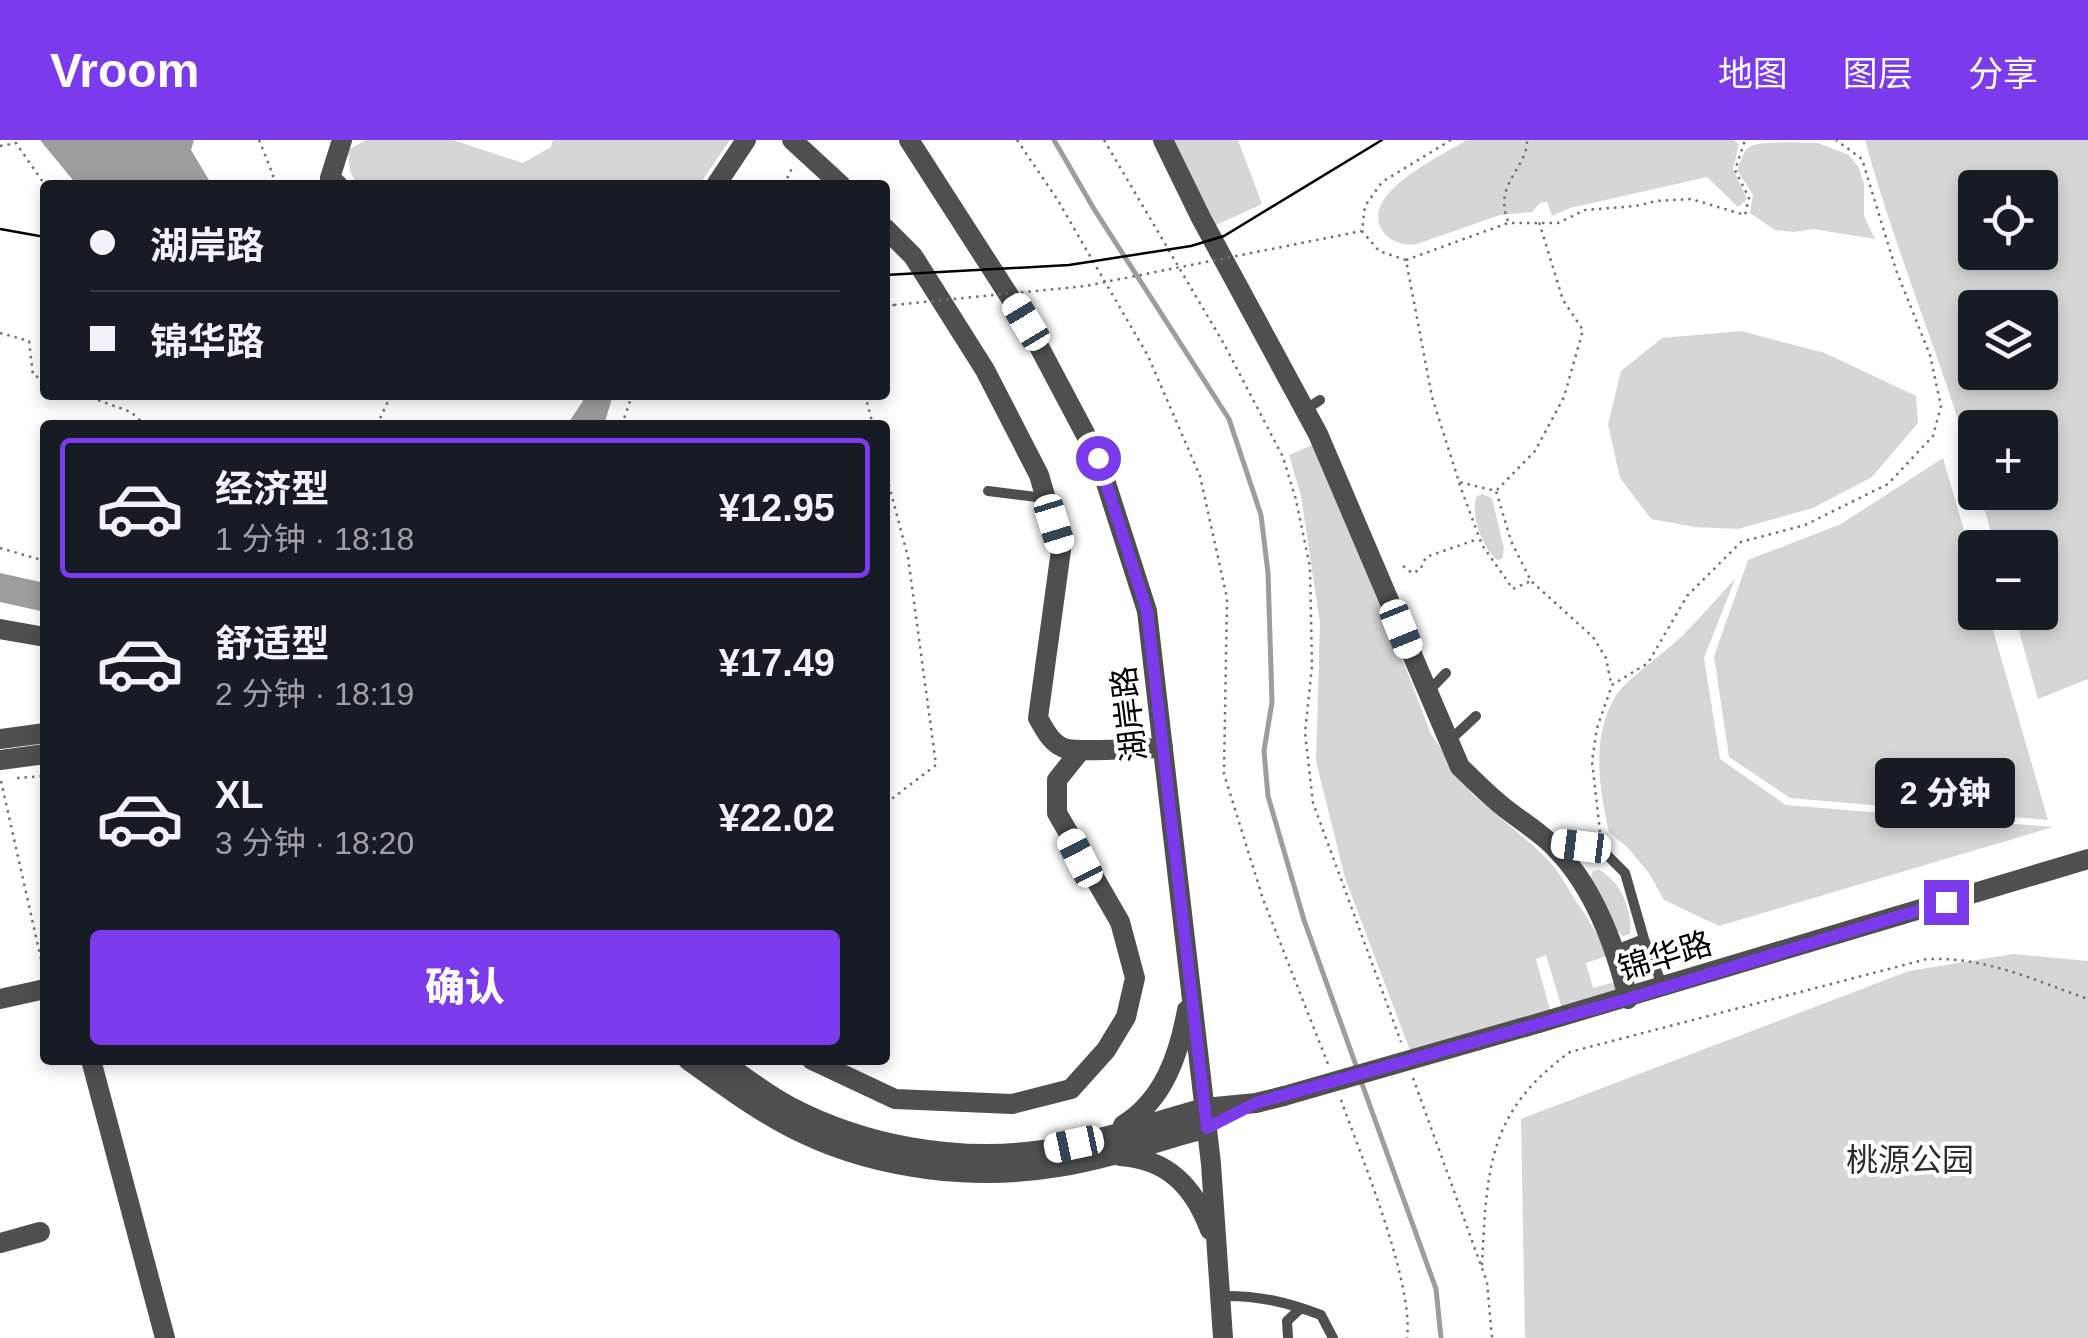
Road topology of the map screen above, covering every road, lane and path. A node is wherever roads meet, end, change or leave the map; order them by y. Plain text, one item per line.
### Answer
1 (260, 140) edge
2 (342, 140) edge
3 (746, 140) edge
4 (792, 140) edge
5 (909, 140) edge
6 (1017, 140) edge
7 (1104, 140) edge
8 (1162, 140) edge
9 (1451, 140) edge
10 (1526, 140) edge
11 (1745, 140) edge
12 (1836, 140) edge
13 (0, 146) edge
14 (42, 180) edge
15 (273, 180) edge
16 (332, 180) edge
17 (719, 180) edge
18 (836, 180) edge
19 (1538, 220) junction
20 (1508, 223) junction
21 (1362, 231) junction
22 (890, 233) edge
23 (1406, 260) junction
24 (890, 306) edge
25 (0, 333) edge
26 (40, 378) edge
27 (98, 400) edge
28 (140, 420) edge
29 (1459, 482) junction
30 (890, 489) edge
31 (988, 491) dead end
32 (1496, 491) junction
33 (1046, 498) junction
34 (1480, 538) junction
35 (0, 548) edge
36 (40, 559) edge
37 (1403, 566) dead end
38 (1532, 581) junction
39 (0, 629) edge
40 (40, 636) edge
41 (1446, 673) dead end
42 (1612, 685) junction
43 (1426, 694) junction
44 (1476, 716) dead end
45 (40, 733) edge
46 (0, 740) edge
47 (1448, 742) junction
48 (1163, 748) junction
49 (1080, 750) junction
50 (40, 755) edge
51 (0, 760) edge
52 (40, 776) edge
53 (15, 778) dead end
54 (0, 780) edge
55 (890, 800) edge
56 (1549, 842) junction
57 (1601, 849) junction
58 (2088, 859) edge
59 (1644, 939) junction
60 (1616, 950) junction
61 (40, 954) edge
62 (1664, 988) junction
63 (40, 990) edge
64 (1191, 993) junction
65 (0, 999) edge
66 (1628, 999) junction
67 (2088, 1000) edge
68 (1404, 1050) dead end
69 (92, 1065) edge
70 (695, 1065) edge
71 (728, 1065) edge
72 (823, 1065) edge
73 (1410, 1069) dead end
74 (1330, 1072) dead end
75 (1337, 1091) dead end
76 (1206, 1118) junction
77 (1106, 1145) junction
78 (40, 1232) dead end
79 (0, 1243) edge
80 (1218, 1256) junction
81 (1482, 1266) junction
82 (1220, 1296) junction
83 (1301, 1308) junction
84 (164, 1338) edge
85 (1224, 1338) edge
86 (1288, 1338) edge
87 (1333, 1338) edge
88 (1407, 1338) edge
89 (1492, 1338) edge

1 - 15 path
2 - 16 street
3 - 17 street
4 - 18 street
5 - 48 street, 湖岸路
6 - 74 path
7 - 68 path
8 - 43 street
9 - 21 path
10 - 20 path
11 - 19 path
12 - 42 path
13 - 14 path
19 - 20 path
19 - 32 path
20 - 23 path
21 - 23 path
21 - 24 path, bridge
22 - 33 street
23 - 29 path
25 - 26 path
27 - 28 path
29 - 32 path
29 - 34 path
30 - 55 path
31 - 33 lane
32 - 38 path
33 - 49 street
34 - 37 path
34 - 38 path
35 - 36 path
38 - 42 path
39 - 40 street
41 - 43 lane
42 - 57 path
43 - 47 street
44 - 47 lane
45 - 46 street
47 - 56 street
48 - 49 street
48 - 64 street, 湖岸路
49 - 72 street
50 - 51 street
52 - 53 path
54 - 61 path
56 - 57 lane
56 - 60 street
57 - 59 lane
58 - 62 street, 锦华路
59 - 60 lane
59 - 62 lane
60 - 66 street
62 - 66 street, 锦华路
63 - 65 street
64 - 76 street, 湖岸路
64 - 77 street
66 - 76 street, 锦华路, bridge
67 - 81 path
69 - 84 street
70 - 77 street
71 - 77 street
73 - 81 path
75 - 88 path
76 - 77 street, 锦华路
76 - 80 street, 湖岸路
77 - 80 street
78 - 79 street
80 - 82 street, 湖岸路
81 - 89 path
82 - 83 lane
82 - 85 street, 湖岸路
83 - 86 lane
83 - 87 lane

